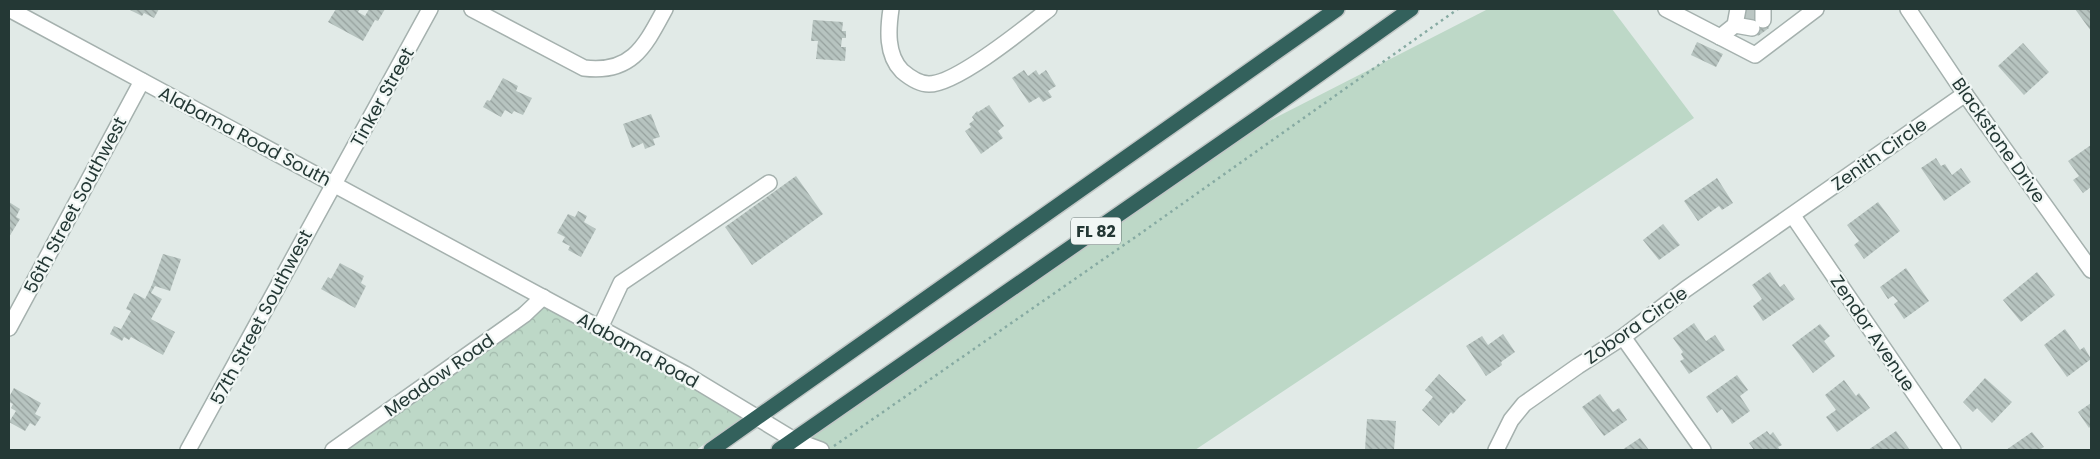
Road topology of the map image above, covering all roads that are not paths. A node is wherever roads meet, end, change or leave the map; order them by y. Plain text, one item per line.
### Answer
1 (9, 9) edge
2 (430, 9) edge
3 (472, 9) edge
4 (665, 9) edge
5 (891, 9) edge
6 (1049, 9) edge
7 (1337, 9) edge
8 (1411, 9) edge
9 (1666, 9) edge
10 (1816, 9) edge
11 (1908, 9) edge
12 (1751, 16) tunnel mouth
13 (1720, 37) junction
14 (142, 81) junction
15 (1965, 94) junction
16 (769, 183) dead end
17 (333, 184) junction
18 (1793, 216) junction
19 (480, 263) joint
20 (2091, 270) edge
21 (543, 297) junction
22 (9, 328) edge
23 (600, 328) junction
24 (1623, 337) junction
25 (757, 418) junction
26 (794, 440) junction
27 (188, 450) edge
28 (333, 450) edge
29 (711, 450) edge
30 (779, 450) edge
31 (821, 450) edge
32 (1496, 450) edge
33 (1703, 450) edge
34 (1953, 450) edge

1 - 14 street, Alabama Road South
2 - 17 street, Tinker Street
3 - 4 street
5 - 6 street
7 - 25 highway, FL 82
8 - 26 highway, FL 82
9 - 13 street
10 - 13 street
11 - 15 street, Blackstone Drive
12 - 13 street
14 - 17 street, Alabama Road South
14 - 22 street, 56th Street Southwest
15 - 18 street, Zenith Circle
15 - 20 street, Blackstone Drive
16 - 23 street
17 - 19 street, Alabama Road South
17 - 27 street, 57th Street Southwest
18 - 24 street, Zobora Circle
18 - 34 street, Zendor Avenue
19 - 21 street, Alabama Road
21 - 23 street, Alabama Road
21 - 28 street, Meadow Road
23 - 25 street, Alabama Road
24 - 32 street, Zobora Circle
24 - 33 street
25 - 26 street, Alabama Road
25 - 29 highway, FL 82
26 - 30 highway, FL 82
26 - 31 street

